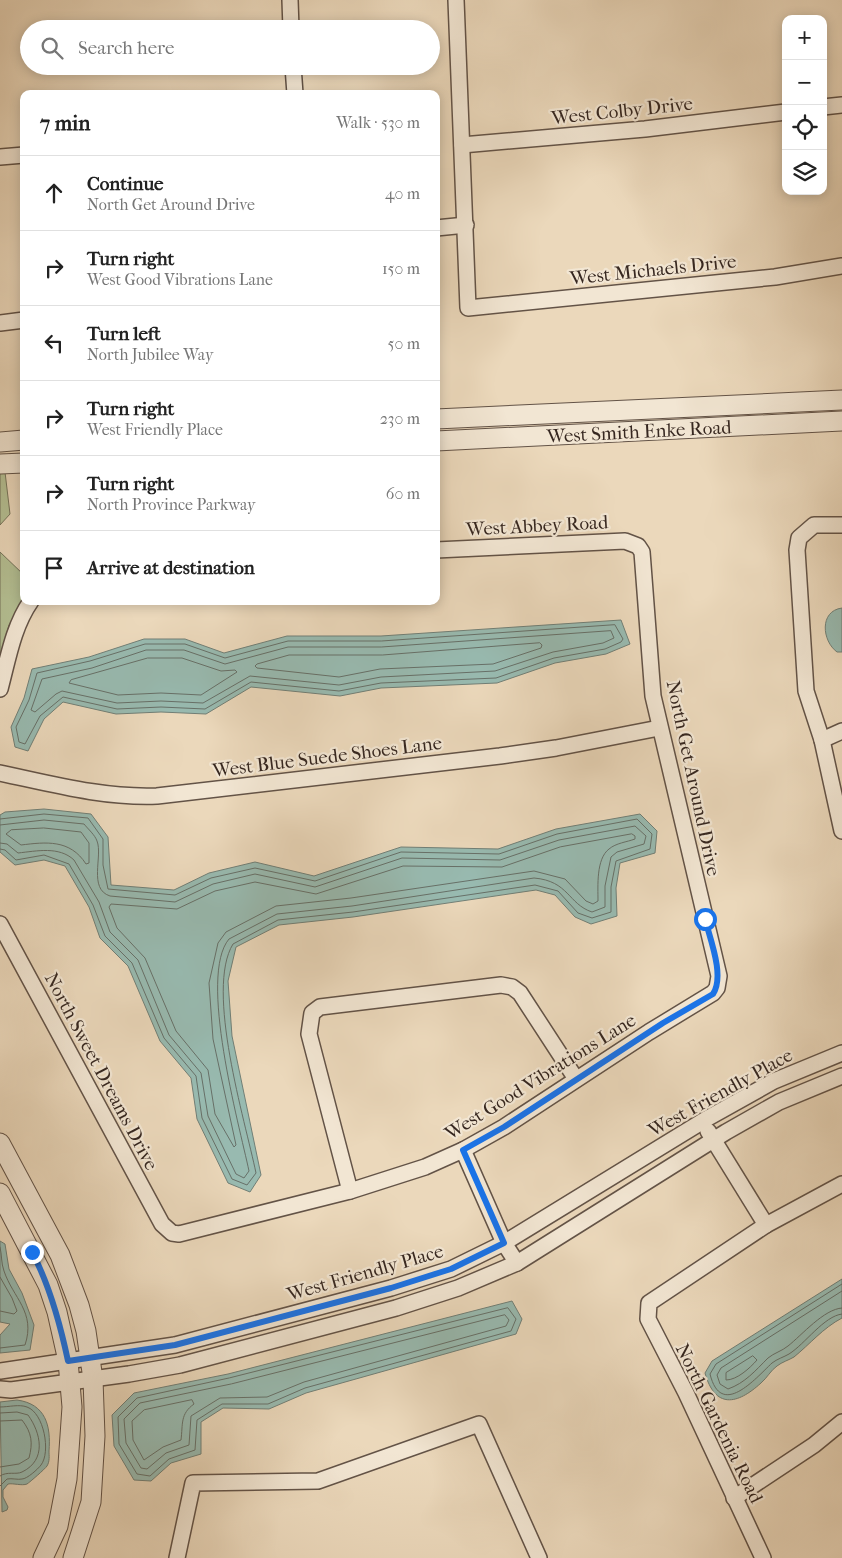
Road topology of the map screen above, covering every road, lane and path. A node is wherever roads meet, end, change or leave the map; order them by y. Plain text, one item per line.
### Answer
1 (290, 0) edge
2 (456, 0) edge
3 (291, 20) edge
4 (293, 75) edge
5 (294, 90) edge
6 (842, 105) edge
7 (827, 107) edge
8 (782, 112) edge
9 (462, 145) junction
10 (20, 154) edge
11 (0, 157) edge
12 (466, 225) junction
13 (440, 228) edge
14 (842, 266) edge
15 (20, 321) edge
16 (0, 324) edge
17 (842, 400) edge
18 (440, 419) edge
19 (842, 421) edge
20 (20, 440) edge
21 (440, 441) edge
22 (0, 442) edge
23 (20, 463) edge
24 (0, 464) edge
25 (842, 525) edge
26 (638, 546) joint
27 (440, 550) edge
28 (28, 605) edge
29 (0, 689) edge
30 (659, 728) junction
31 (842, 732) edge
32 (822, 740) junction
33 (0, 773) edge
34 (842, 831) edge
35 (0, 924) edge
36 (717, 988) joint
37 (842, 1054) edge
38 (842, 1076) edge
39 (576, 1079) junction
40 (702, 1121) junction
41 (713, 1140) junction
42 (0, 1143) edge
43 (463, 1150) junction
44 (842, 1184) edge
45 (350, 1191) junction
46 (0, 1193) edge
47 (766, 1225) junction
48 (172, 1233) joint
49 (504, 1243) junction
50 (517, 1263) junction
51 (90, 1358) junction
52 (68, 1361) junction
53 (0, 1372) edge
54 (93, 1379) junction
55 (70, 1382) junction
56 (0, 1389) edge
57 (842, 1422) edge
58 (734, 1498) junction
59 (43, 1558) edge
60 (73, 1558) edge
61 (177, 1558) edge
62 (539, 1558) edge
63 (763, 1558) edge

1 - 3 street
2 - 9 street
4 - 5 street
6 - 7 street
8 - 9 street, West Colby Drive
9 - 12 street
10 - 11 street
12 - 13 street
12 - 14 street, West Michaels Drive
15 - 16 street
17 - 18 street, West Smith Enke Road
19 - 21 street, West Smith Enke Road
20 - 22 street
23 - 24 street
25 - 32 street
26 - 27 street, West Abbey Road
26 - 30 street, North Get Around Drive
28 - 29 street
30 - 33 street, West Blue Suede Shoes Lane
30 - 36 street, North Get Around Drive
31 - 32 street
32 - 34 street
35 - 48 street, North Sweet Dreams Drive
36 - 39 street, West Good Vibrations Lane
37 - 40 street, West Friendly Place
38 - 41 street, West Friendly Place
39 - 43 street, West Good Vibrations Lane
39 - 45 street
40 - 41 street
40 - 49 street, West Friendly Place
41 - 47 street
41 - 50 street, West Friendly Place
42 - 51 street
43 - 45 street, West Good Vibrations Lane
43 - 49 street
44 - 47 street
45 - 48 street, West Good Vibrations Lane
46 - 52 street
47 - 58 street, North Gardenia Road
49 - 50 street
49 - 51 street, West Friendly Place
50 - 54 street, West Friendly Place
51 - 52 street, West Friendly Place
51 - 54 street
52 - 53 street, West Friendly Place
52 - 55 street
54 - 55 street, West Friendly Place
54 - 60 street
55 - 56 street, West Friendly Place
55 - 59 street
57 - 58 street
58 - 63 street, North Gardenia Road
61 - 62 street

